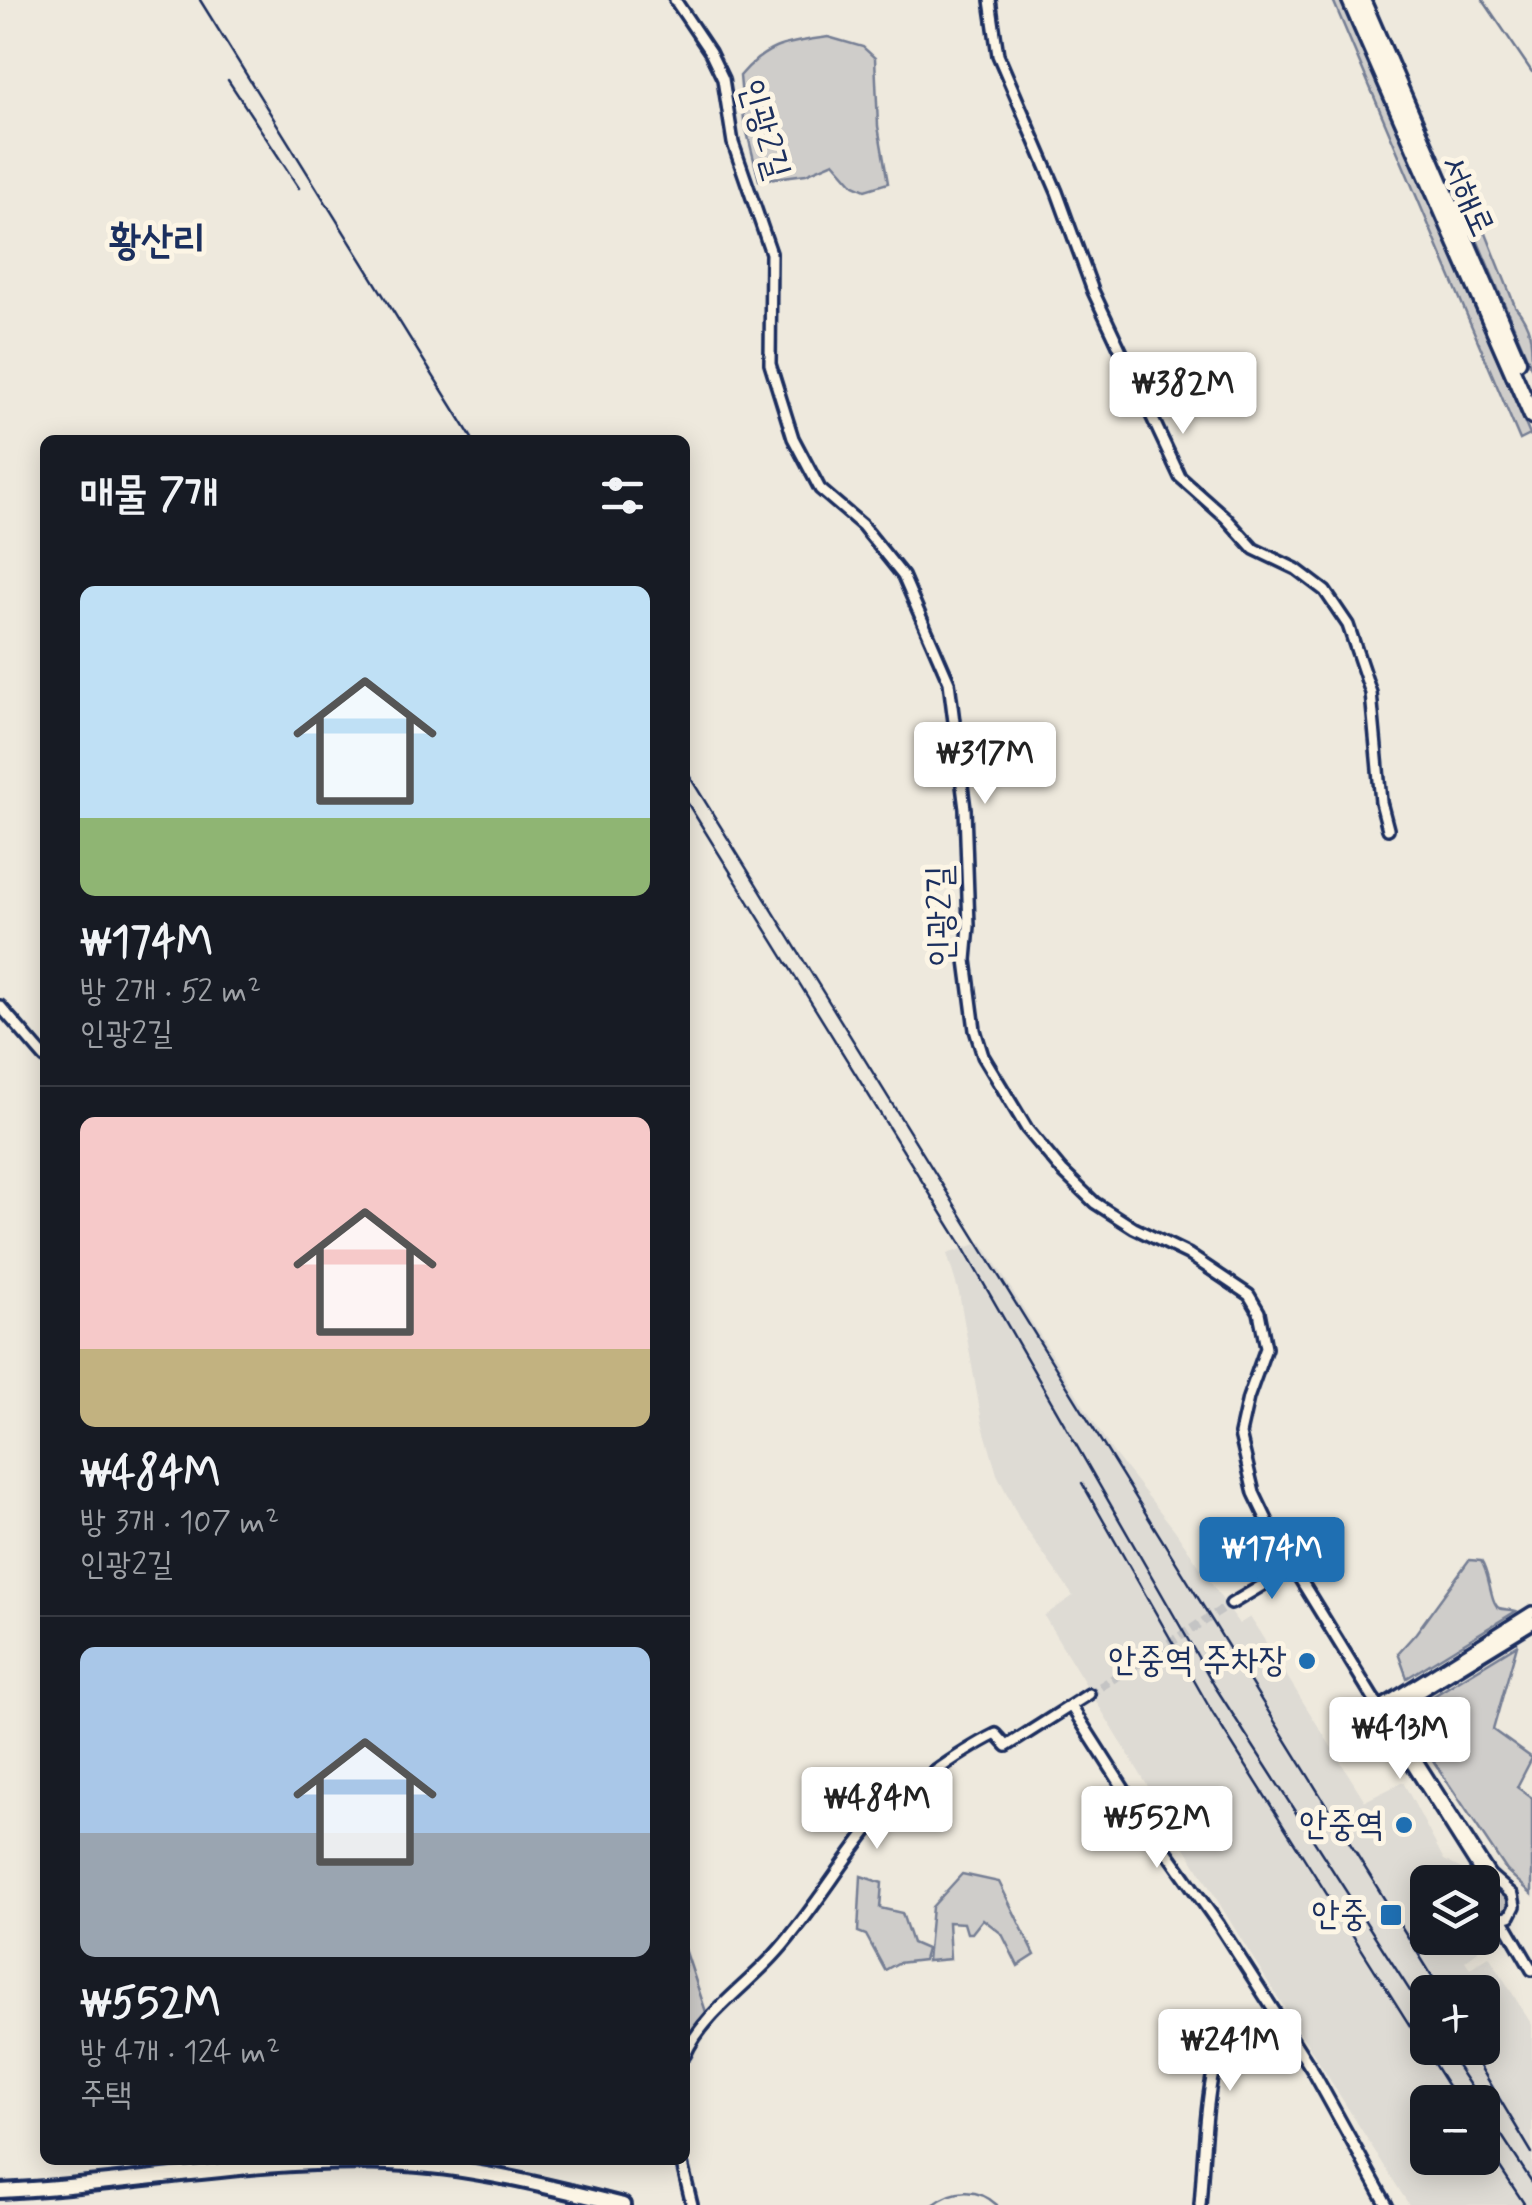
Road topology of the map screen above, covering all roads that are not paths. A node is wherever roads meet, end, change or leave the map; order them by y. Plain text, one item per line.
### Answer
1 (675, 0) edge
2 (990, 0) edge
3 (1350, 0) edge
4 (1362, 0) edge
5 (1532, 394) edge
6 (1532, 416) edge
7 (1388, 829) dead end
8 (0, 1006) edge
9 (40, 1052) edge
10 (1294, 1566) junction
11 (1231, 1604) tunnel mouth
12 (1532, 1612) edge
13 (1532, 1622) edge
14 (1089, 1694) tunnel mouth
15 (1071, 1706) junction
16 (1382, 1711) junction
17 (1470, 1865) edge
18 (1486, 1865) edge
19 (1500, 1885) edge
20 (1500, 1920) edge
21 (1503, 1920) junction
22 (1532, 1970) edge
23 (1277, 2014) junction
24 (690, 2048) edge
25 (260, 2165) edge
26 (390, 2165) edge
27 (682, 2165) edge
28 (0, 2190) edge
29 (623, 2205) edge
30 (692, 2205) edge
31 (1200, 2205) edge
32 (1387, 2205) edge

1 - 10 street, 인광2길
2 - 7 street
3 - 6 main road, 서해로
4 - 5 main road, 서해로
8 - 9 street
10 - 11 street
10 - 16 street, 인광2길
12 - 16 street
13 - 16 street
14 - 15 street
15 - 23 street
15 - 24 street
16 - 17 street
16 - 18 street
19 - 21 street
20 - 21 street
21 - 22 street
23 - 31 street
23 - 32 street
25 - 28 main road
26 - 29 main road
27 - 30 street

